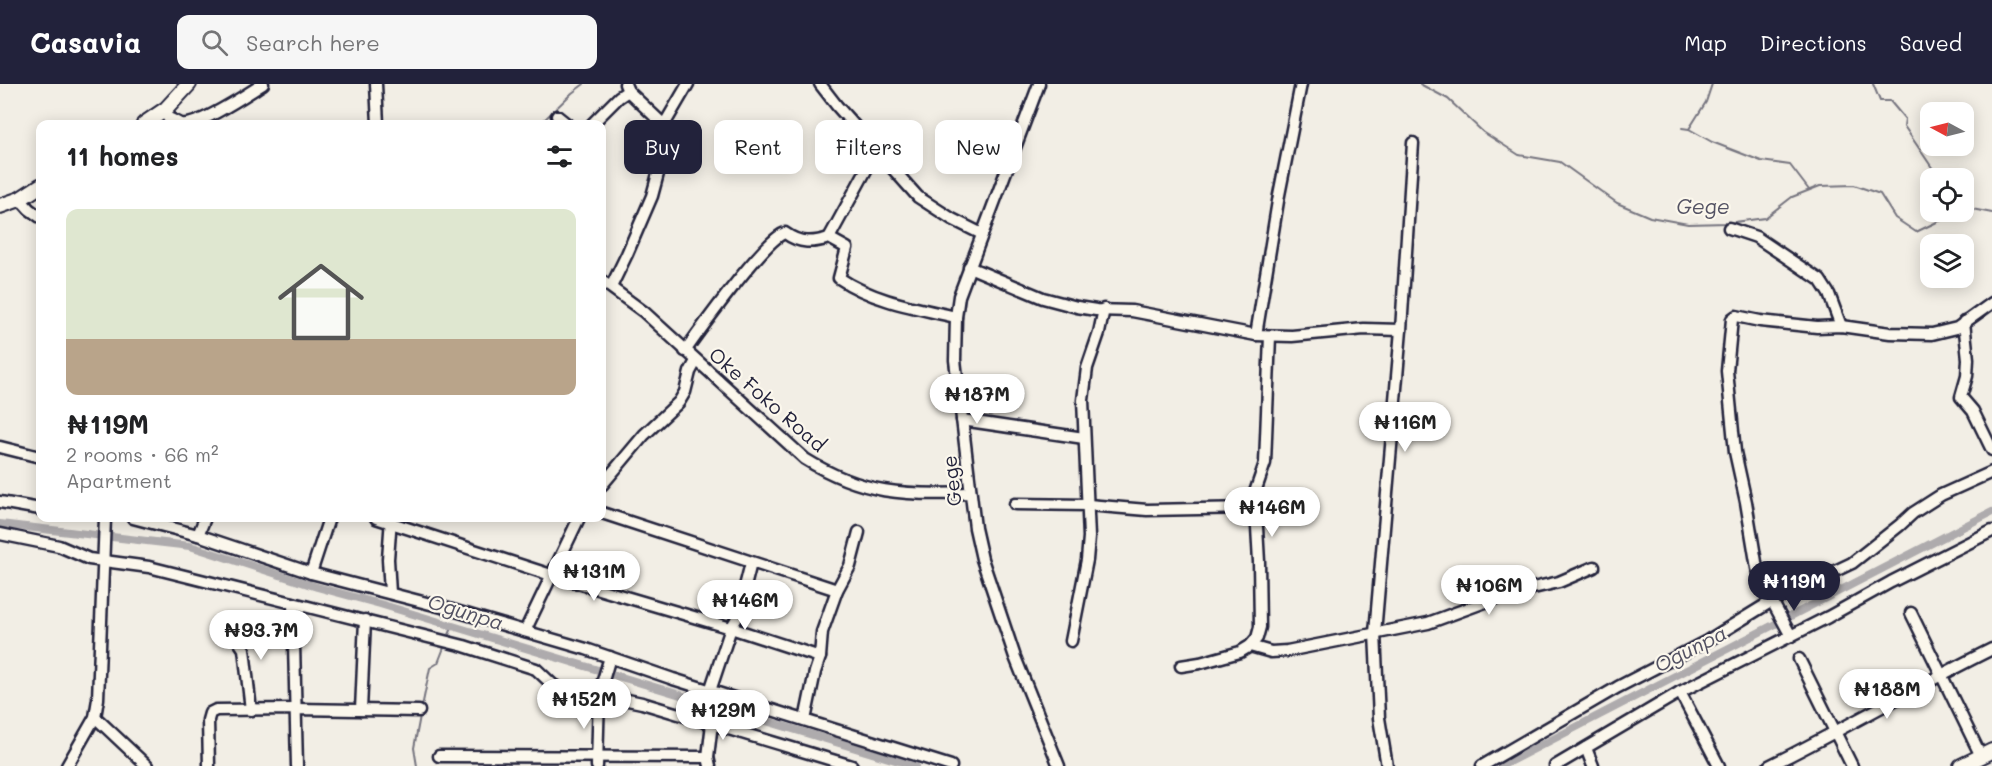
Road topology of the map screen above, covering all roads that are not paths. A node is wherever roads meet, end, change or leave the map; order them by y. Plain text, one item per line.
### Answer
1 (189, 84) edge
2 (263, 84) edge
3 (376, 84) edge
4 (688, 84) edge
5 (820, 84) edge
6 (1039, 84) edge
7 (1301, 84) edge
8 (627, 88) edge
9 (557, 116) dead end
10 (168, 117) edge
11 (197, 120) edge
12 (378, 120) edge
13 (562, 120) edge
14 (596, 120) edge
15 (659, 120) edge
16 (667, 120) edge
17 (850, 120) edge
18 (1413, 143) dead end
19 (658, 174) edge
20 (864, 174) edge
21 (898, 174) edge
22 (36, 189) edge
23 (20, 199) junction
24 (0, 206) edge
25 (36, 214) edge
26 (1730, 228) dead end
27 (982, 234) junction
28 (829, 238) junction
29 (969, 267) junction
30 (606, 284) edge
31 (1992, 303) edge
32 (1104, 309) junction
33 (956, 317) junction
34 (1964, 322) junction
35 (1841, 326) junction
36 (1401, 330) junction
37 (1256, 335) junction
38 (1270, 336) junction
39 (685, 351) junction
40 (696, 361) junction
41 (962, 420) junction
42 (1084, 438) junction
43 (0, 447) edge
44 (1992, 450) edge
45 (36, 456) edge
46 (1992, 472) edge
47 (606, 480) edge
48 (970, 494) junction
49 (0, 502) edge
50 (1015, 504) dead end
51 (1088, 505) junction
52 (36, 508) edge
53 (1252, 508) junction
54 (606, 514) edge
55 (105, 522) edge
56 (149, 522) edge
57 (203, 522) edge
58 (328, 522) edge
59 (391, 522) edge
60 (400, 522) edge
61 (577, 522) edge
62 (1992, 531) edge
63 (859, 532) dead end
64 (0, 534) edge
65 (198, 534) junction
66 (104, 561) junction
67 (751, 564) junction
68 (1594, 567) dead end
69 (311, 573) junction
70 (551, 574) junction
71 (837, 591) junction
72 (390, 594) junction
73 (1772, 601) junction
74 (293, 603) junction
75 (1911, 613) dead end
76 (365, 620) junction
77 (229, 627) dead end
78 (731, 628) junction
79 (525, 631) junction
80 (1375, 633) junction
81 (1791, 636) junction
82 (1071, 641) dead end
83 (1250, 646) junction
84 (1992, 648) edge
85 (820, 657) junction
86 (609, 659) junction
87 (1799, 659) dead end
88 (1181, 666) dead end
89 (1941, 674) junction
90 (710, 691) junction
91 (600, 692) junction
92 (1680, 692) junction
93 (296, 709) junction
94 (251, 710) junction
95 (361, 710) junction
96 (419, 711) dead end
97 (94, 717) junction
98 (805, 720) junction
99 (712, 723) junction
100 (1836, 733) junction
101 (1586, 748) junction
102 (1987, 754) edge
103 (439, 756) dead end
104 (709, 761) edge
105 (597, 762) edge
106 (839, 764) edge
107 (67, 766) edge
108 (147, 766) edge
109 (209, 766) edge
110 (297, 766) edge
111 (852, 766) edge
112 (951, 766) edge
113 (1059, 766) edge
114 (1387, 766) edge
115 (1482, 766) edge
116 (1556, 766) edge
117 (1593, 766) edge
118 (1719, 766) edge
119 (1769, 766) edge
120 (1852, 766) edge
121 (1961, 766) edge

1 - 10 main road
2 - 11 street
3 - 12 street
4 - 16 street
5 - 17 street
6 - 27 street, Gege
7 - 37 street
8 - 14 street
8 - 15 street
9 - 13 street
18 - 36 street
19 - 30 street
20 - 28 street
21 - 27 street
22 - 23 main road
23 - 24 main road
23 - 25 street
26 - 35 street
27 - 29 street, Gege
28 - 33 street
28 - 39 street
29 - 32 street
29 - 33 street, Gege
30 - 39 street, Oke Foko Road
31 - 34 street
32 - 37 street
32 - 42 street
33 - 41 street, Gege
34 - 35 street
34 - 44 street
35 - 73 street
36 - 38 street
36 - 80 street
37 - 38 street
38 - 53 street
39 - 40 street, Oke Foko Road
40 - 47 street
40 - 48 street, Oke Foko Road
41 - 42 street
41 - 48 street, Gege
42 - 51 street
43 - 45 street
46 - 73 street
48 - 113 street, Gege
49 - 52 street
50 - 51 street
51 - 53 street
51 - 82 street
53 - 83 street
54 - 67 street
55 - 66 street
56 - 65 street
57 - 65 street
58 - 69 street
59 - 72 street
60 - 70 street
61 - 70 street
62 - 81 street
63 - 71 street
64 - 66 street
65 - 69 street
66 - 74 street
66 - 97 street
67 - 71 street
67 - 78 street
68 - 80 street
69 - 72 street
70 - 78 street
70 - 79 street
71 - 85 street
72 - 79 street
73 - 81 street
73 - 115 street
74 - 76 street
74 - 93 street
75 - 89 street
76 - 91 street
76 - 95 street
77 - 94 street
78 - 85 street
78 - 90 street
79 - 86 street
80 - 83 street
80 - 114 street
81 - 92 street
83 - 88 street
84 - 89 street
85 - 98 street
86 - 90 street
86 - 91 street
87 - 100 street
89 - 100 street
89 - 102 street
90 - 98 street
91 - 99 street
91 - 105 street
92 - 101 street
92 - 118 street
93 - 94 street
93 - 95 street
93 - 110 street
94 - 109 street
95 - 96 street
97 - 107 street
97 - 108 street
98 - 112 street
99 - 104 street
99 - 106 street
100 - 119 street
100 - 120 street
101 - 116 street
101 - 117 street
102 - 121 main road
103 - 105 street
104 - 105 street
106 - 111 street

